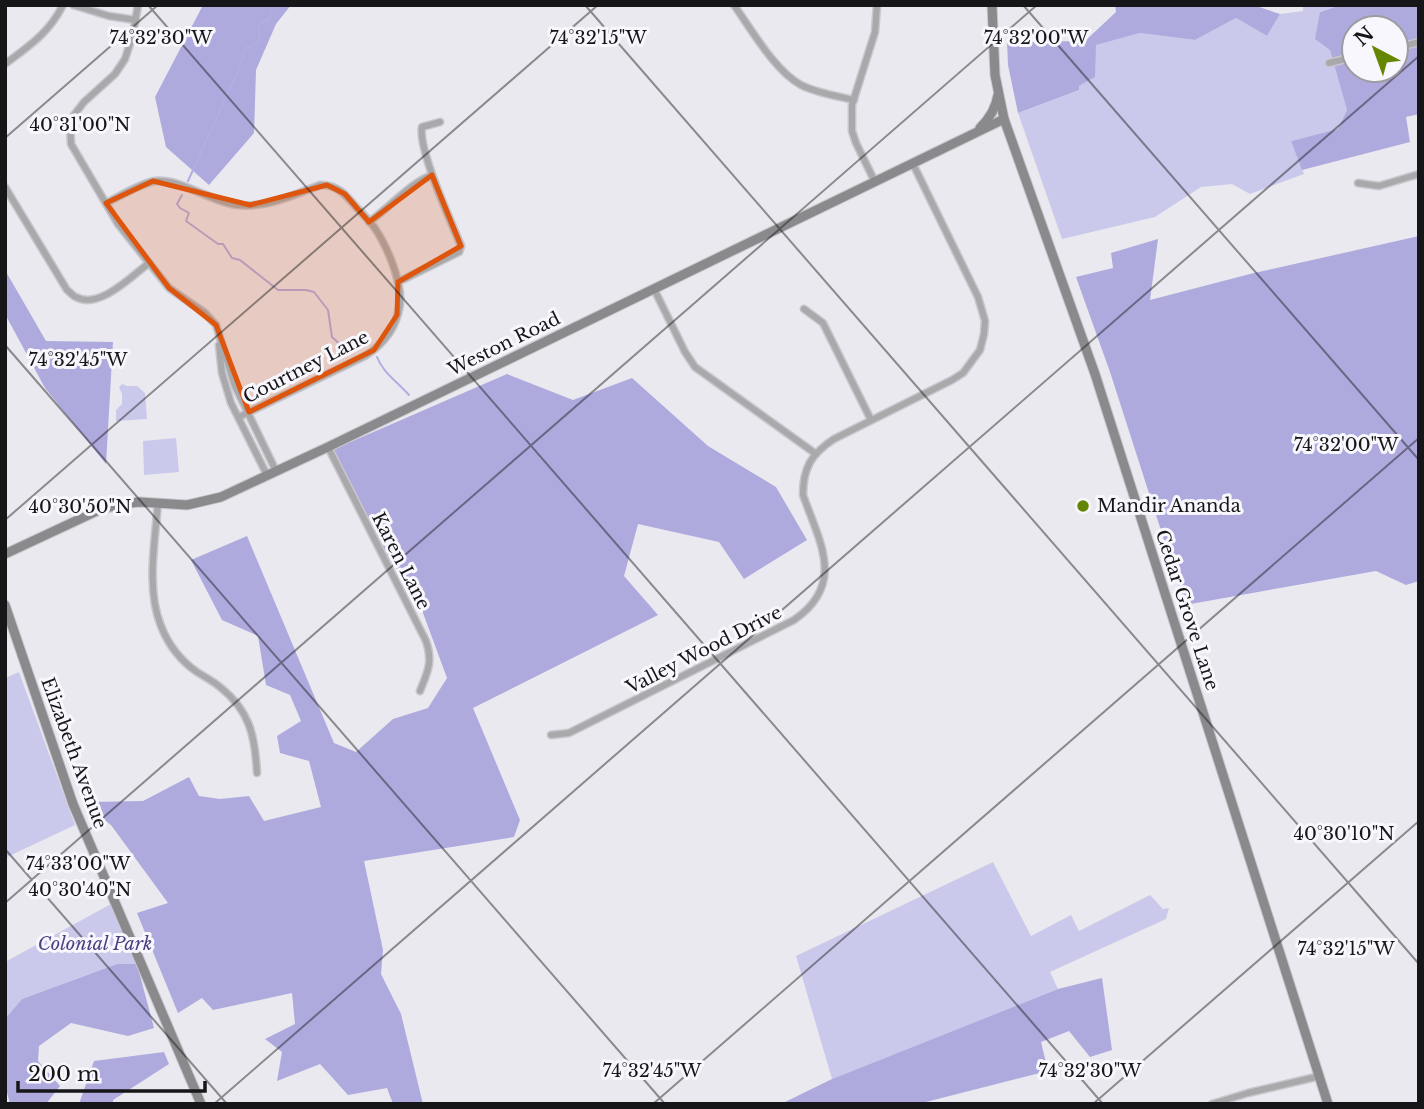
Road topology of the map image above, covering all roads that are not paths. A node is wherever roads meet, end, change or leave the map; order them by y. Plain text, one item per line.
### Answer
1 (63, 5) edge
2 (73, 5) edge
3 (138, 5) edge
4 (745, 5) edge
5 (877, 5) edge
6 (992, 5) edge
7 (736, 8) edge
8 (136, 20) junction
9 (1340, 60) edge
10 (1329, 63) dead end
11 (5, 64) edge
12 (998, 90) junction
13 (854, 100) junction
14 (1004, 118) junction
15 (440, 122) dead end
16 (974, 134) junction
17 (913, 164) junction
18 (1419, 174) edge
19 (432, 175) junction
20 (875, 182) junction
21 (1358, 184) dead end
22 (5, 187) edge
23 (106, 204) junction
24 (369, 222) junction
25 (149, 263) junction
26 (398, 282) junction
27 (654, 289) junction
28 (804, 309) dead end
29 (216, 326) junction
30 (249, 412) junction
31 (239, 417) junction
32 (871, 420) junction
33 (328, 447) junction
34 (816, 454) junction
35 (276, 471) junction
36 (267, 475) junction
37 (158, 503) junction
38 (10, 549) edge
39 (5, 554) edge
40 (5, 605) edge
41 (420, 691) dead end
42 (551, 735) dead end
43 (257, 773) dead end
44 (1320, 1076) junction
45 (201, 1104) edge
46 (1212, 1104) edge
47 (1328, 1104) edge

1 - 11 street
2 - 8 street
3 - 8 street
4 - 7 street
5 - 13 street
6 - 12 street, Cedar Grove Lane
7 - 13 street
8 - 23 street
9 - 10 street
12 - 14 street, Cedar Grove Lane
12 - 16 street
13 - 20 street
14 - 16 street, Weston Road
14 - 44 street, Cedar Grove Lane
15 - 19 street
16 - 17 street, Weston Road
17 - 20 street, Weston Road
17 - 32 street
18 - 21 street
19 - 24 street
19 - 26 street
20 - 27 street, Weston Road
22 - 25 street
23 - 24 street, Courtney Lane
23 - 25 street
24 - 26 street, Courtney Lane
25 - 29 street
26 - 30 street, Courtney Lane
27 - 33 street, Weston Road
27 - 34 street
28 - 32 street
29 - 30 street
29 - 31 street
30 - 31 street, Courtney Lane
30 - 35 street
31 - 36 street
32 - 34 street
33 - 35 street, Weston Road
33 - 41 street, Karen Lane
34 - 42 street, Valley Wood Drive
35 - 36 street, Weston Road
36 - 37 street, Weston Road
37 - 38 street, Weston Road
37 - 43 street
38 - 39 street, Weston Road
40 - 45 street, Elizabeth Avenue
44 - 46 street
44 - 47 street, Cedar Grove Lane

